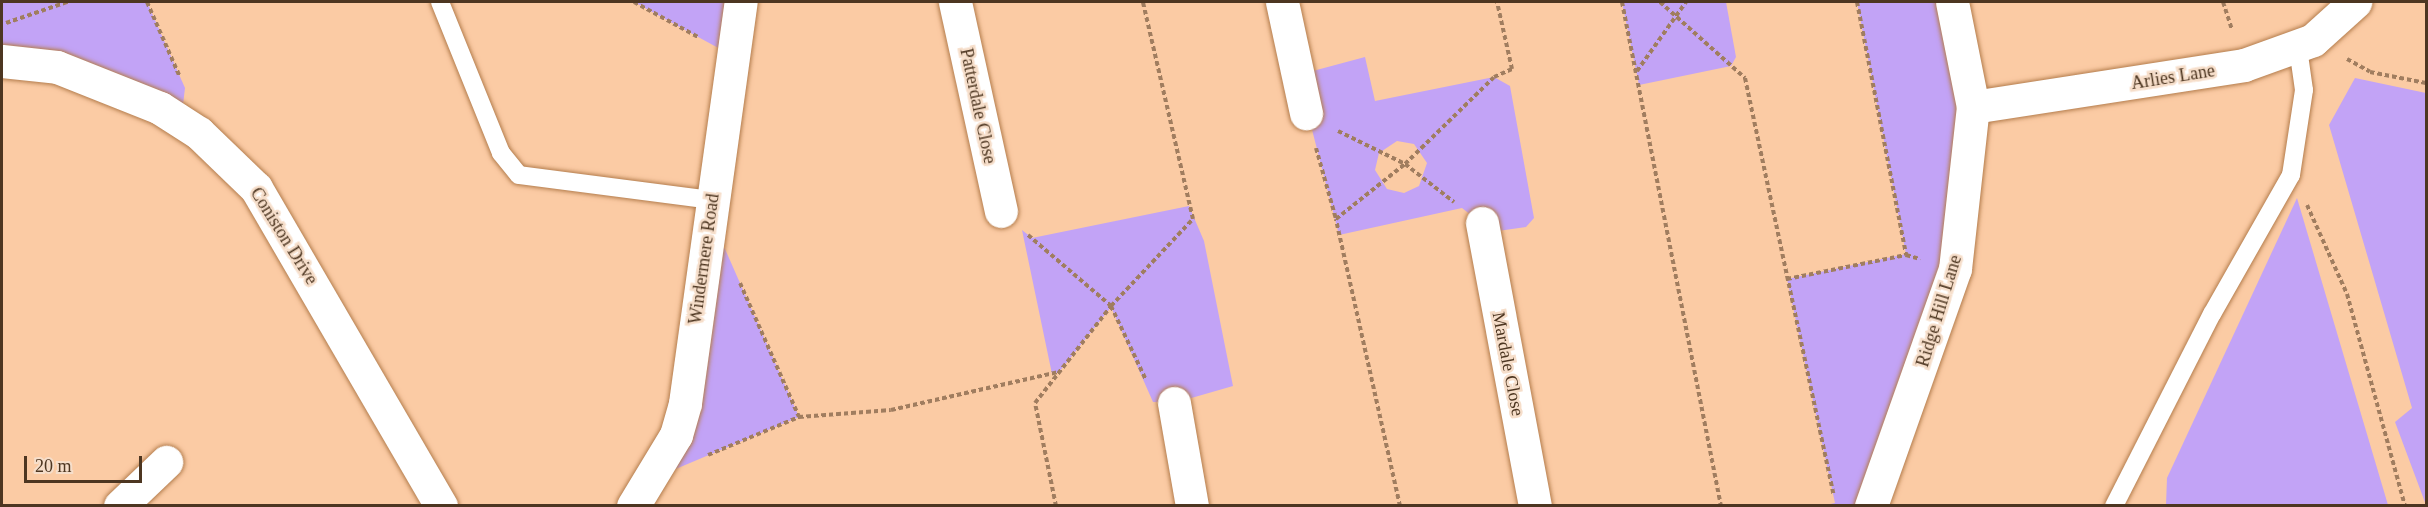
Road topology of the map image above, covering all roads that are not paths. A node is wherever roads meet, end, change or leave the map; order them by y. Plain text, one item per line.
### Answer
1 (440, 2) edge
2 (741, 2) edge
3 (956, 2) edge
4 (1282, 2) edge
5 (1952, 2) edge
6 (2355, 2) edge
7 (2305, 44) junction
8 (2, 61) edge
9 (1973, 107) junction
10 (1306, 113) road end
11 (1001, 211) road end
12 (709, 214) junction
13 (1482, 223) road end
14 (1174, 403) road end
15 (166, 462) dead end
16 (120, 506) edge
17 (441, 506) edge
18 (633, 506) edge
19 (1192, 506) edge
20 (1535, 506) edge
21 (1871, 506) edge
22 (2114, 506) edge

1 - 12 lane
2 - 12 street, Windermere Road
3 - 11 street, Patterdale Close
4 - 10 street
5 - 9 street, Ridge Hill Lane
6 - 7 street, Arlies Lane
7 - 9 street, Arlies Lane
7 - 22 lane
8 - 17 street, Coniston Drive
9 - 21 street, Ridge Hill Lane
12 - 18 street, Windermere Road
13 - 20 street, Mardale Close
14 - 19 street
15 - 16 street

